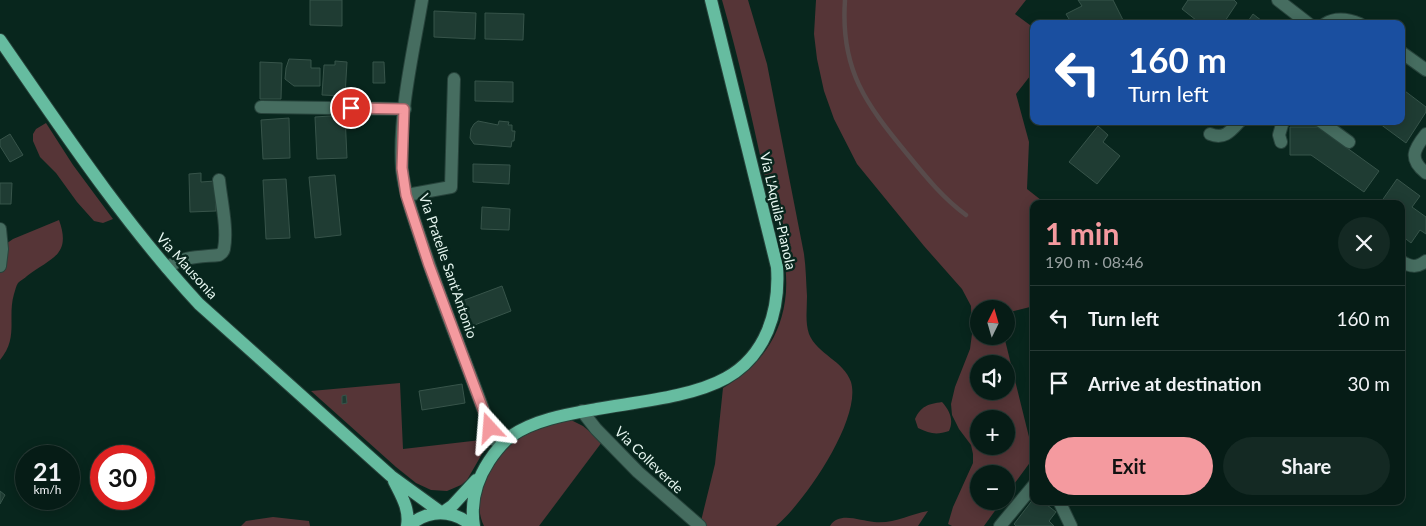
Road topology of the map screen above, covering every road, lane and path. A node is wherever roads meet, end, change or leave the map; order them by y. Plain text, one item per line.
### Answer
1 (422, 0) edge
2 (711, 0) edge
3 (1278, 0) edge
4 (1304, 20) edge
5 (1330, 20) edge
6 (1350, 20) edge
7 (0, 40) edge
8 (1405, 55) edge
9 (1426, 70) edge
10 (454, 80) dead end
11 (261, 107) dead end
12 (404, 109) junction
13 (1236, 125) edge
14 (1282, 125) edge
15 (1326, 125) edge
16 (1210, 134) dead end
17 (1426, 134) edge
18 (1281, 142) dead end
19 (1349, 142) dead end
20 (1426, 172) edge
21 (219, 180) dead end
22 (406, 195) junction
23 (0, 229) edge
24 (1426, 261) edge
25 (1405, 262) edge
26 (0, 266) edge
27 (167, 268) junction
28 (582, 411) junction
29 (500, 446) junction
30 (391, 476) junction
31 (479, 477) junction
32 (1030, 490) edge
33 (1060, 505) edge
34 (442, 513) junction
35 (1068, 525) edge
36 (408, 526) edge
37 (473, 526) edge
38 (700, 526) edge
39 (1000, 526) edge

1 - 12 street, Via Pratelle Sant'Antonio
2 - 28 main road, Via L'Aquila-Pianola
3 - 4 street
5 - 6 street
7 - 27 main road, Via Mausonia
8 - 9 street
10 - 22 street
11 - 12 street
12 - 22 street, Via Pratelle Sant'Antonio
13 - 16 street
14 - 18 street
15 - 19 street
17 - 20 street
21 - 27 street
22 - 29 street, Via Pratelle Sant'Antonio
23 - 26 street
24 - 25 street
27 - 30 main road, Via Mausonia
28 - 29 main road, Via L'Aquila-Pianola
28 - 38 street, Via Colleverde
29 - 31 main road, Via L'Aquila-Pianola
30 - 34 main road, Via Mausonia
30 - 36 main road, Via Mausonia
31 - 34 main road, Via L'Aquila-Pianola
31 - 37 main road, Via L'Aquila-Pianola
32 - 39 street
33 - 35 street
34 - 36 main road
34 - 37 main road, Via Mausonia

